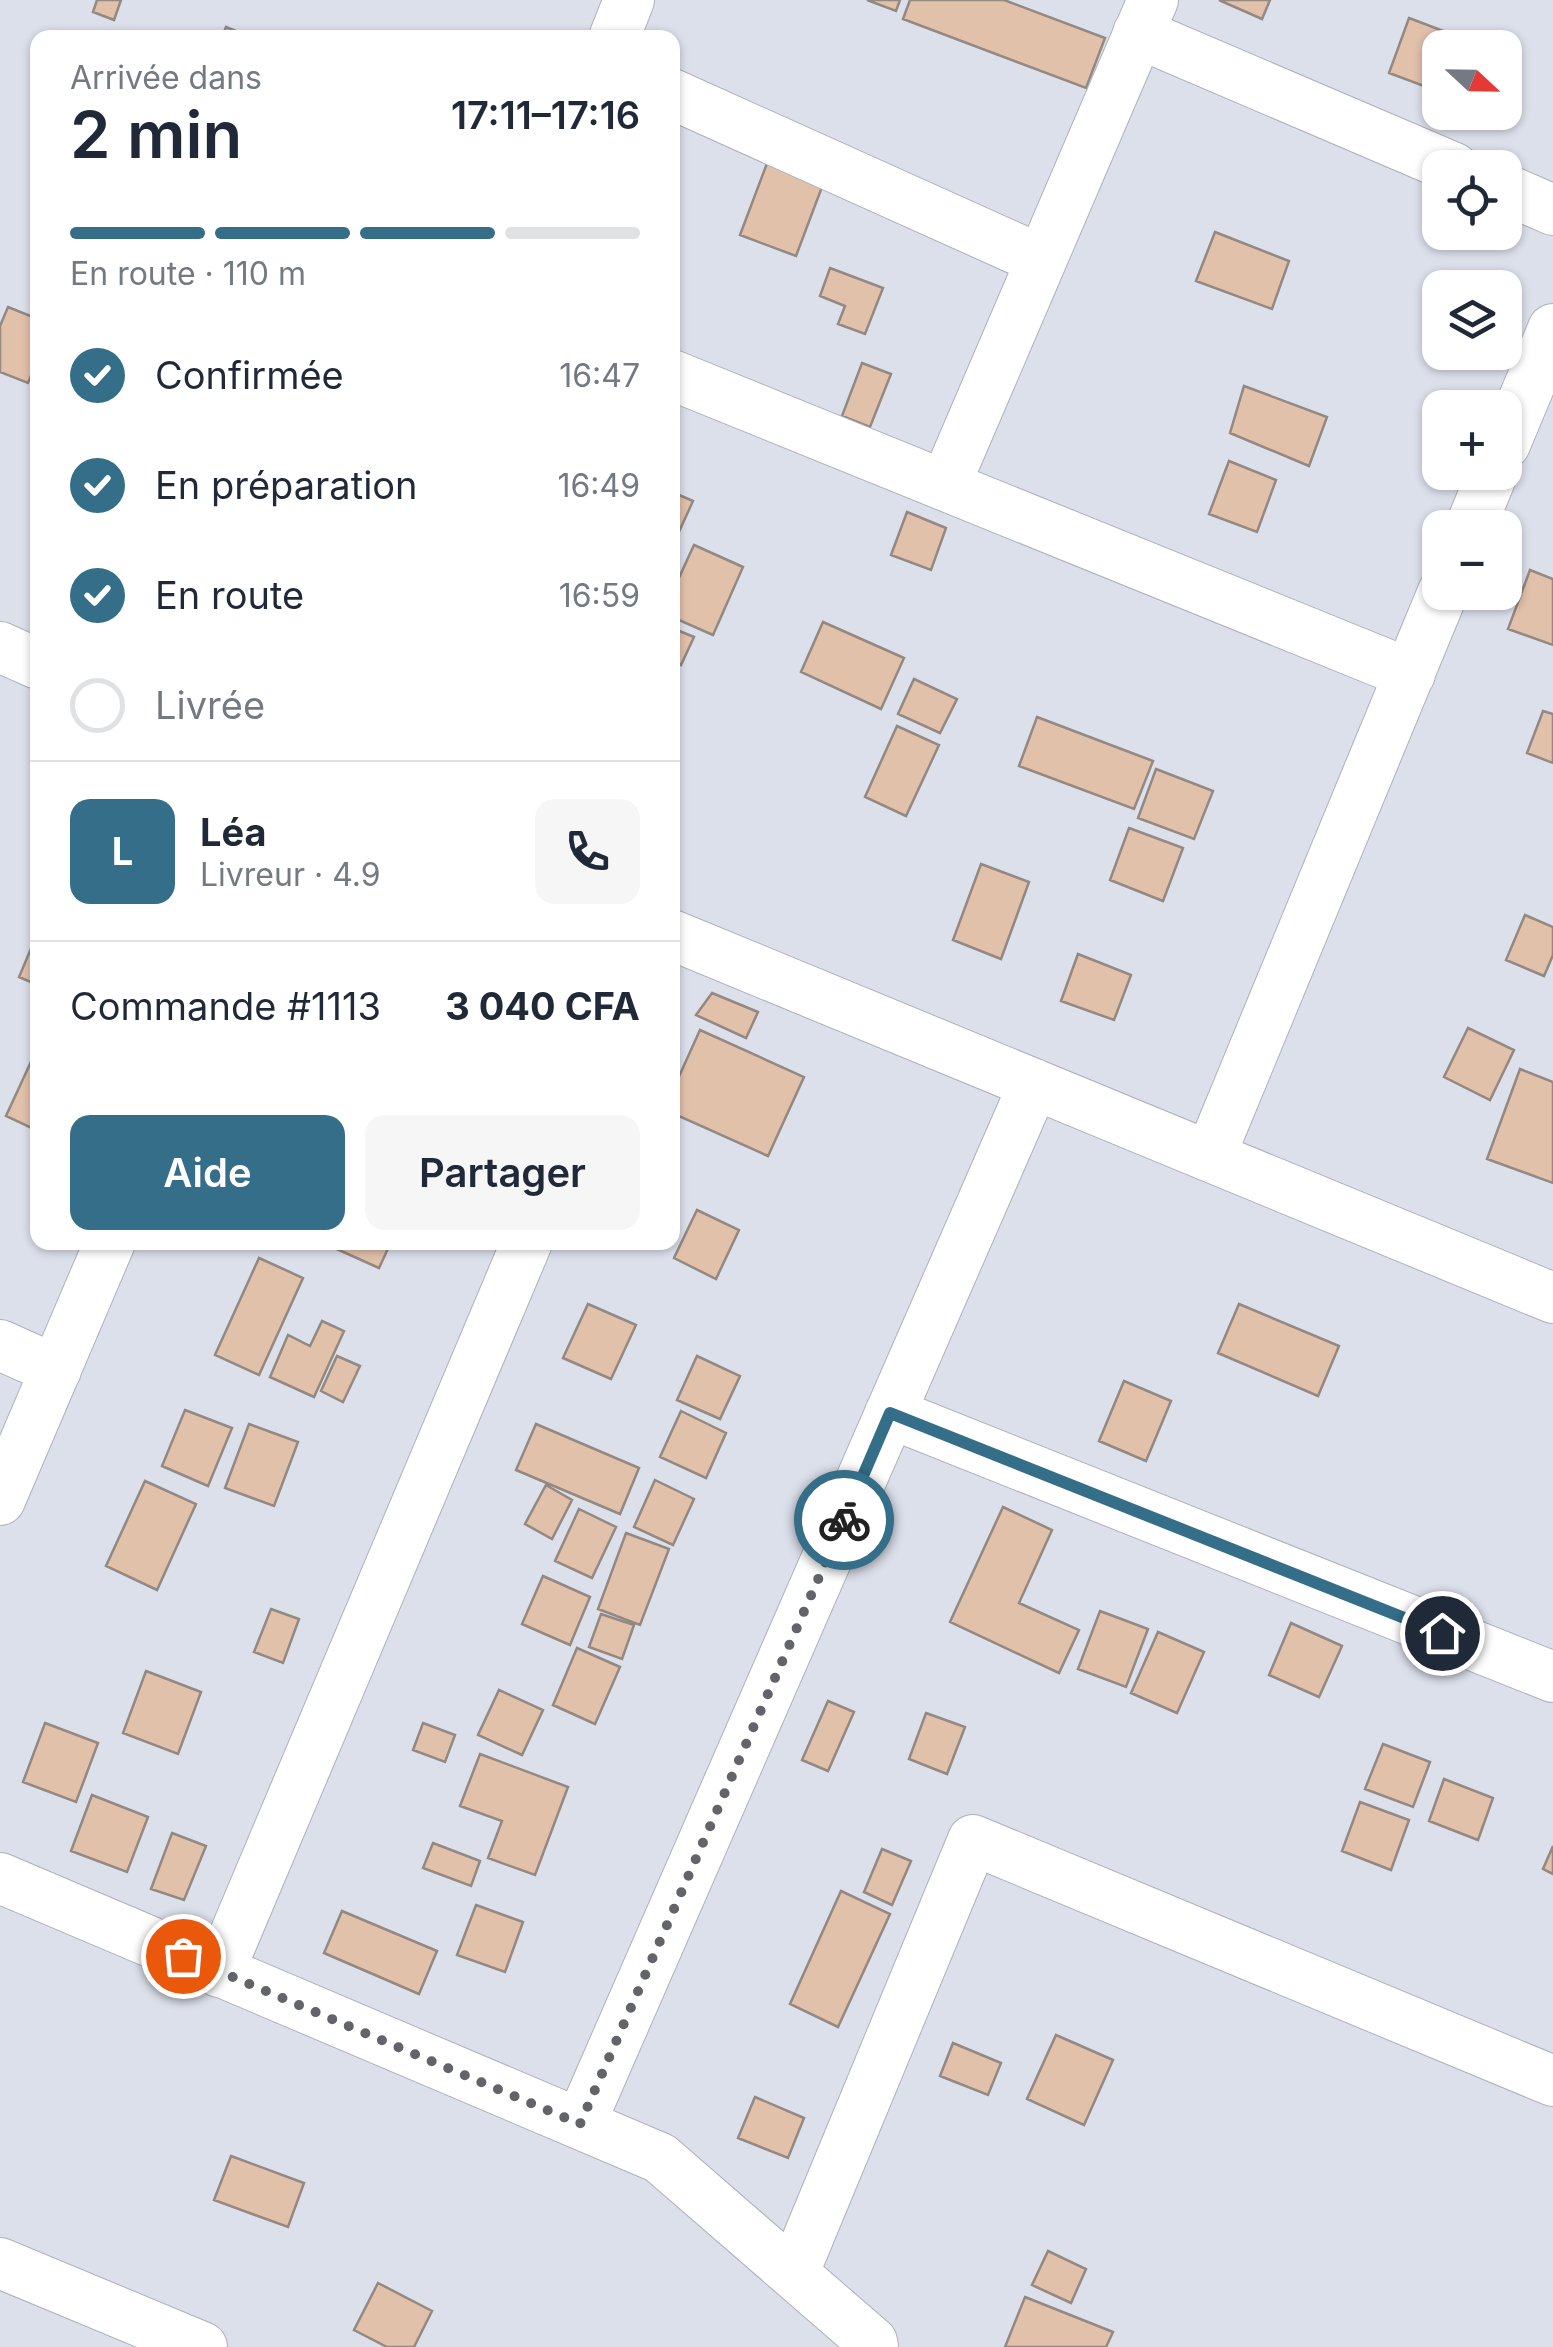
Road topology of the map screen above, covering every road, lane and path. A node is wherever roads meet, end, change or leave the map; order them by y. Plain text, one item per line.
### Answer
1 (629, 0) edge
2 (1146, 16) edge
3 (617, 30) edge
4 (680, 98) edge
5 (1422, 152) edge
6 (1522, 197) edge
7 (1553, 210) edge
8 (1041, 260) junction
9 (1553, 328) edge
10 (680, 377) edge
11 (1522, 403) edge
12 (945, 485) junction
13 (1437, 610) edge
14 (0, 647) edge
15 (30, 660) edge
16 (1410, 674) junction
17 (680, 938) edge
18 (1034, 1084) junction
19 (1210, 1156) junction
20 (107, 1250) edge
21 (524, 1250) edge
22 (1553, 1298) edge
23 (0, 1345) edge
24 (56, 1370) junction
25 (890, 1413) junction
26 (0, 1500) edge
27 (1553, 1677) edge
28 (0, 1878) edge
29 (220, 1972) junction
30 (1553, 2081) edge
31 (580, 2124) junction
32 (0, 2263) edge
33 (794, 2272) junction
34 (202, 2347) edge
35 (873, 2347) edge

1 - 3 street
2 - 5 street
2 - 8 street
4 - 8 street
6 - 7 street
8 - 12 street
9 - 11 street
10 - 12 street
12 - 16 street
13 - 16 street
14 - 15 street
16 - 19 street
17 - 18 street
18 - 19 street
18 - 25 street
19 - 22 street
20 - 24 street
21 - 29 street
23 - 24 street
24 - 26 street
25 - 27 street
25 - 31 street
28 - 29 street
29 - 31 street
30 - 33 street
31 - 33 street
32 - 34 street
33 - 35 street

